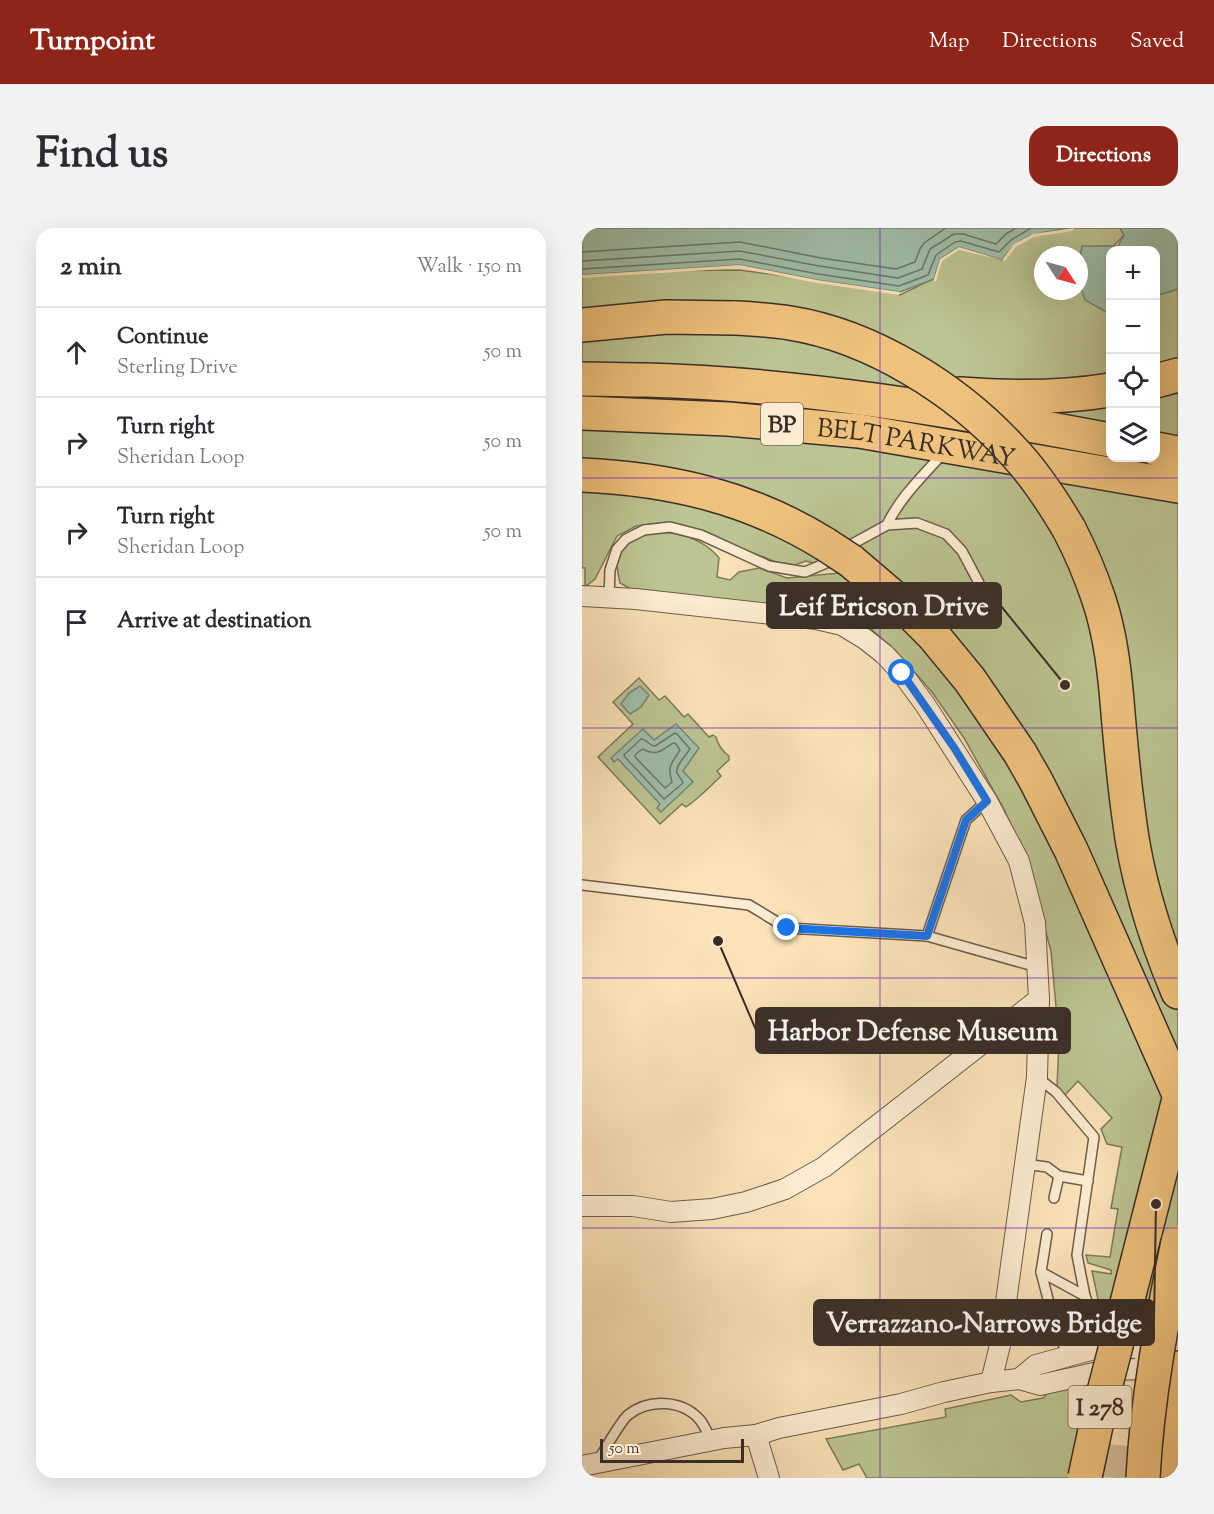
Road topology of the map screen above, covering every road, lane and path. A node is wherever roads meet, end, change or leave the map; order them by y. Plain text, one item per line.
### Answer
1 (582, 325) edge
2 (1178, 375) edge
3 (582, 379) edge
4 (1160, 380) edge
5 (749, 385) junction
6 (1106, 390) edge
7 (582, 413) edge
8 (1106, 439) edge
9 (965, 448) junction
10 (1160, 449) edge
11 (1178, 453) edge
12 (582, 475) edge
13 (1178, 486) edge
14 (1178, 508) edge
15 (887, 525) junction
16 (979, 583) dead end
17 (582, 596) edge
18 (609, 597) junction
19 (987, 801) junction
20 (582, 885) edge
21 (927, 936) junction
22 (1037, 967) junction
23 (1178, 992) edge
24 (1039, 999) junction
25 (1037, 1077) junction
26 (1178, 1092) edge
27 (1178, 1103) edge
28 (1024, 1164) junction
29 (1059, 1176) junction
30 (1088, 1181) junction
31 (1054, 1198) dead end
32 (582, 1206) edge
33 (1047, 1234) dead end
34 (1178, 1242) edge
35 (1041, 1272) junction
36 (1085, 1296) junction
37 (1111, 1342) junction
38 (1068, 1356) junction
39 (1173, 1359) edge
40 (1019, 1379) junction
41 (992, 1382) junction
42 (756, 1435) junction
43 (711, 1441) junction
44 (589, 1464) edge
45 (769, 1478) edge
46 (1085, 1478) edge
47 (1101, 1478) edge
48 (1143, 1478) edge
49 (1171, 1478) edge

1 - 23 highway, bridge
2 - 4 highway
3 - 5 highway, BELT PARKWAY / BP
5 - 6 highway
5 - 8 highway, BELT PARKWAY / BP
7 - 9 highway, BELT PARKWAY / BP
9 - 13 highway, BELT PARKWAY / BP
9 - 14 highway
9 - 15 lane
10 - 11 highway
12 - 26 highway
15 - 16 lane
15 - 18 lane
17 - 18 street
18 - 19 street
19 - 21 lane
19 - 22 street
20 - 21 lane
21 - 22 lane
22 - 24 street
24 - 25 street
24 - 32 street
25 - 28 street
25 - 30 lane
27 - 37 highway, I 278
28 - 29 lane
28 - 41 street
29 - 30 lane
29 - 31 lane
30 - 36 lane
33 - 35 lane
34 - 48 highway, I 278, bridge
35 - 36 lane
35 - 38 lane
36 - 37 lane
37 - 38 street
37 - 39 street
37 - 46 highway, I 278, bridge
37 - 47 highway, bridge
38 - 40 street
39 - 40 street
39 - 49 highway
40 - 41 street
41 - 42 street
42 - 43 street
42 - 45 street
43 - 44 street
43 - 44 lane

